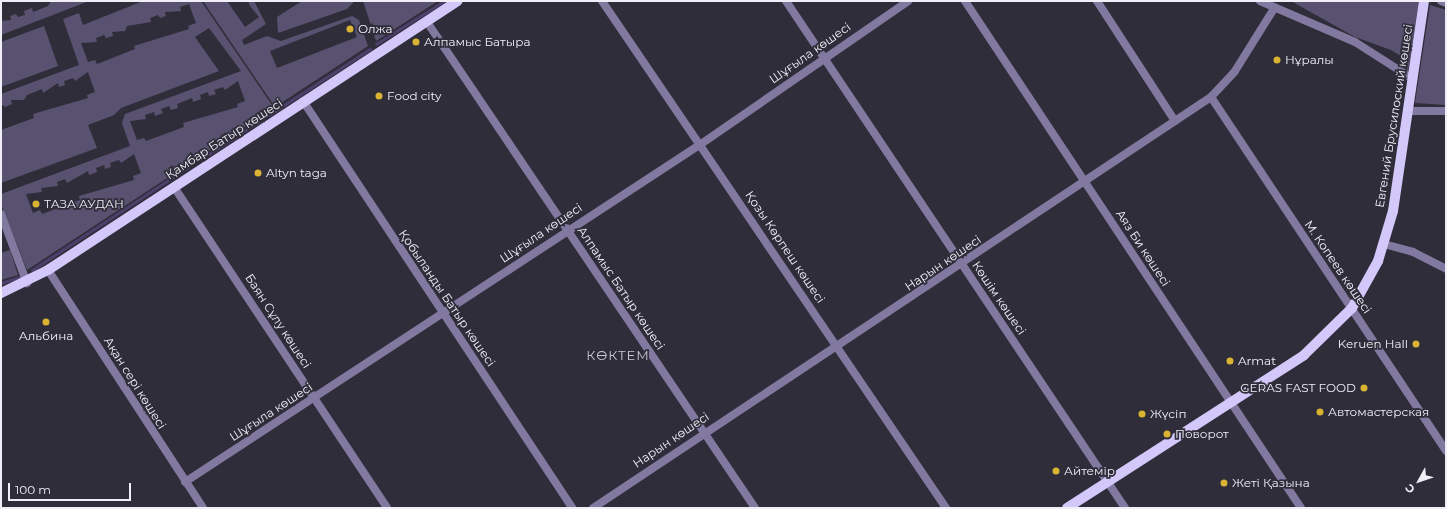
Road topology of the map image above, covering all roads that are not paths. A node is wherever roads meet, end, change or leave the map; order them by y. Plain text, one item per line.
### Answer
1 (458, 1) edge
2 (602, 1) edge
3 (786, 1) edge
4 (908, 1) edge
5 (965, 1) edge
6 (1097, 1) edge
7 (1260, 1) edge
8 (1424, 1) edge
9 (1441, 1) edge
10 (1446, 3) edge
11 (1275, 7) junction
12 (427, 22) junction
13 (824, 58) junction
14 (1413, 79) junction
15 (1211, 97) junction
16 (303, 102) junction
17 (1409, 111) junction
18 (1446, 111) edge
19 (1175, 121) junction
20 (701, 144) junction
21 (1085, 181) junction
22 (174, 187) junction
23 (1, 214) edge
24 (567, 229) junction
25 (1384, 244) junction
26 (963, 265) junction
27 (1446, 269) edge
28 (48, 270) junction
29 (26, 283) junction
30 (1, 293) edge
31 (1352, 308) junction
32 (444, 314) junction
33 (838, 347) junction
34 (315, 399) junction
35 (1231, 404) junction
36 (703, 432) junction
37 (1446, 451) edge
38 (185, 482) junction
39 (1108, 482) junction
40 (203, 508) edge
41 (387, 508) edge
42 (572, 508) edge
43 (593, 508) edge
44 (755, 508) edge
45 (946, 508) edge
46 (1067, 508) edge
47 (1125, 508) edge
48 (1301, 508) edge

1 - 12 main road, Қамбар Батыр көшесі
2 - 20 street, Қозы Көрпеш көшесі
3 - 13 street, Көшім көшесі
4 - 13 street, Шұғыла көшесі
5 - 21 street, Аяз Би көшесі
6 - 19 street
7 - 11 street
8 - 14 main road, Евгений Брусилоский көшесі
9 - 10 street
11 - 14 street
11 - 15 street, Нарын көшесі
12 - 16 main road, Қамбар Батыр көшесі
12 - 24 street, Алпамыс Батыр көшесі
13 - 20 street, Шұғыла көшесі
13 - 26 street, Көшім көшесі
14 - 17 main road, Евгений Брусилоский көшесі
15 - 19 street, Нарын көшесі
15 - 31 street, М. Копеев көшесі
16 - 22 main road, Қамбар Батыр көшесі
16 - 32 street, Қобыланды Батыр көшесі
17 - 18 street
17 - 25 main road, Евгений Брусилоский көшесі
19 - 21 street, Нарын көшесі
20 - 24 street, Шұғыла көшесі
20 - 33 street, Қозы Көрпеш көшесі
21 - 26 street, Нарын көшесі
21 - 35 street, Аяз Би көшесі
22 - 28 main road, Қамбар Батыр көшесі
22 - 34 street, Баян Сұлу көшесі
23 - 29 street
24 - 32 street, Шұғыла көшесі
24 - 36 street, Алпамыс Батыр көшесі
25 - 27 street
25 - 31 main road, Евгений Брусилоский көшесі
26 - 33 street, Нарын көшесі
26 - 39 street, Көшім көшесі
28 - 29 main road, Қамбар Батыр көшесі
28 - 38 street, Ақан сері көшесі
29 - 30 main road, Қамбар Батыр көшесі
31 - 35 main road, Евгений Брусилоский көшесі
31 - 37 street, М. Копеев көшесі
32 - 34 street, Шұғыла көшесі
32 - 42 street, Қобыланды Батыр көшесі
33 - 36 street, Нарын көшесі
33 - 45 street, Қозы Көрпеш көшесі
34 - 38 street, Шұғыла көшесі
34 - 41 street, Баян Сұлу көшесі
35 - 39 main road, Евгений Брусилоский көшесі
35 - 48 street, Аяз Би көшесі
36 - 43 street, Нарын көшесі
36 - 44 street, Алпамыс Батыр көшесі
38 - 40 street, Ақан сері көшесі
39 - 46 main road, Евгений Брусилоский көшесі
39 - 47 street, Көшім көшесі

